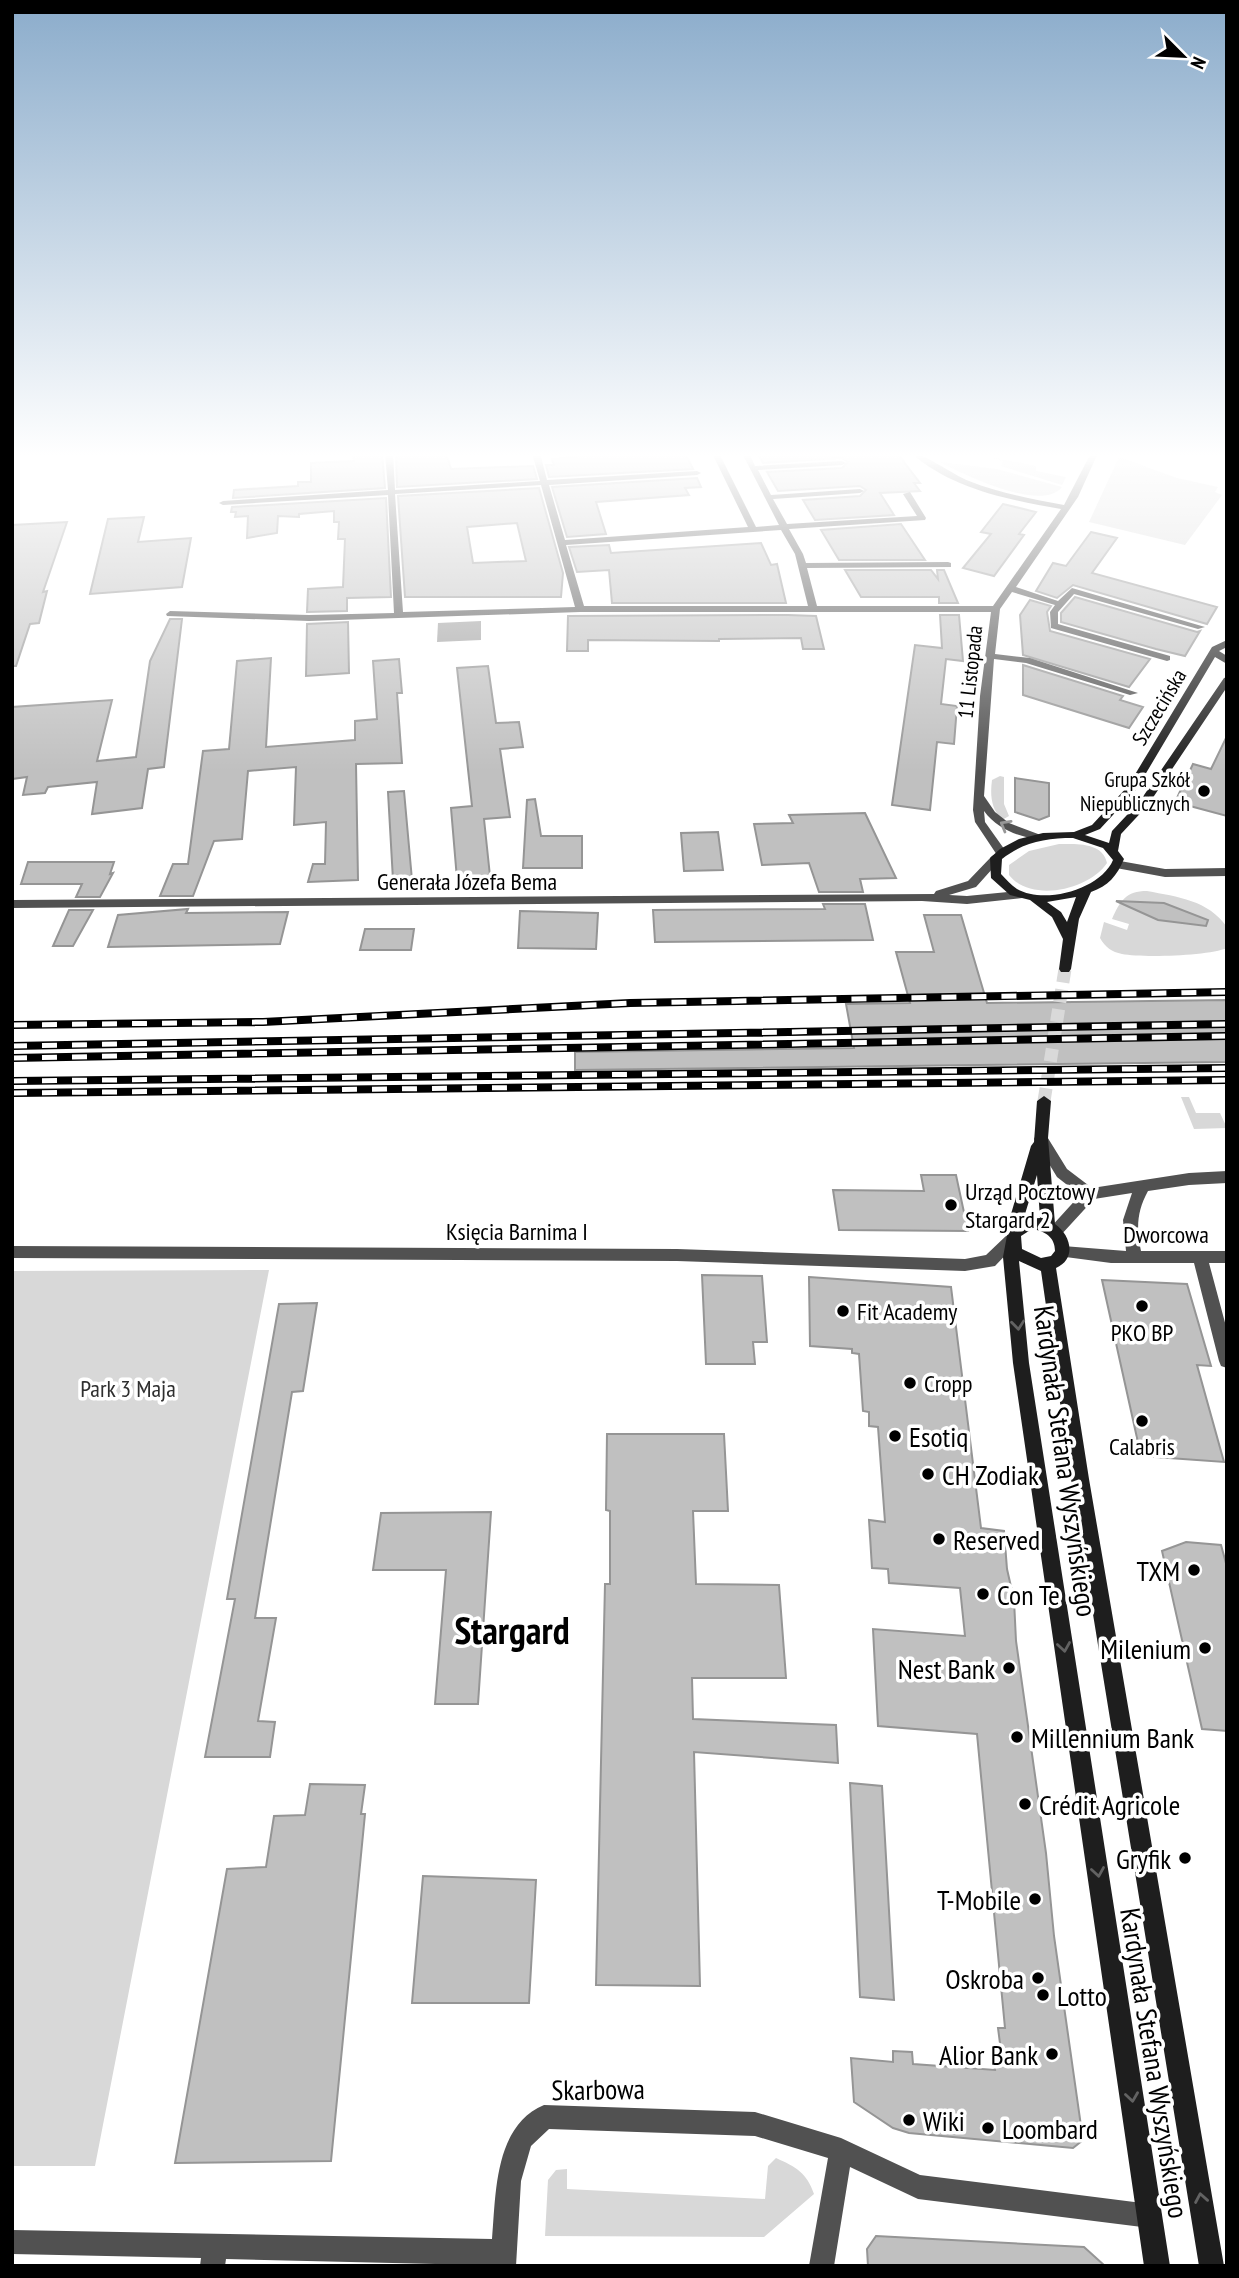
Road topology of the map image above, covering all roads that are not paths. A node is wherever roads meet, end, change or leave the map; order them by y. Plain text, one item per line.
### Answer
1 (396, 559) edge
2 (566, 559) edge
3 (799, 559) edge
4 (1030, 559) edge
5 (948, 565) dead end
6 (802, 566) junction
7 (1010, 588) junction
8 (1060, 604) junction
9 (813, 608) junction
10 (580, 609) junction
11 (996, 609) junction
12 (170, 614) dead end
13 (399, 614) junction
14 (1201, 627) dead end
15 (1226, 643) edge
16 (1215, 652) junction
17 (990, 656) junction
18 (1227, 661) edge
19 (1156, 667) dead end
20 (1227, 680) edge
21 (1133, 693) dead end
22 (980, 798) junction
23 (1074, 835) junction
24 (1040, 836) junction
25 (1114, 849) junction
26 (998, 856) junction
27 (1119, 865) junction
28 (1227, 872) edge
29 (1086, 892) junction
30 (1018, 895) junction
31 (922, 897) junction
32 (1033, 897) junction
33 (12, 904) edge
34 (1069, 938) junction
35 (1065, 969) tunnel mouth
36 (1044, 1101) tunnel mouth
37 (1041, 1138) junction
38 (1227, 1177) edge
39 (1144, 1185) junction
40 (1090, 1194) junction
41 (1052, 1229) junction
42 (1014, 1238) junction
43 (12, 1252) edge
44 (1135, 1256) junction
45 (1227, 1257) edge
46 (1056, 1258) junction
47 (1200, 1258) junction
48 (1227, 1361) edge
49 (841, 2150) junction
50 (1150, 2216) junction
51 (12, 2242) edge
52 (214, 2256) edge
53 (503, 2259) edge
54 (821, 2266) edge
55 (1157, 2266) edge
56 (1212, 2266) edge

1 - 13 street
2 - 10 street
3 - 6 street
4 - 7 street, 11 Listopada
5 - 6 street
6 - 9 street
7 - 8 street
7 - 11 street, 11 Listopada
8 - 14 street
8 - 19 street
9 - 10 street
9 - 11 street
10 - 13 street
11 - 17 street, 11 Listopada
12 - 13 street
15 - 16 main road, Szczecińska
16 - 18 main road
16 - 23 main road, Szczecińska
17 - 21 street
17 - 22 street, 11 Listopada
20 - 25 main road, Szczecińska
24 -> 22 street
22 - 26 street, 11 Listopada
23 - 24 main road
23 - 25 main road
24 - 26 main road
25 - 27 main road
26 - 30 main road
26 - 31 street, Generała Józefa Bema
27 - 28 street
27 - 29 main road
29 - 32 main road
29 - 34 main road
30 - 31 street, Generała Józefa Bema
30 - 32 main road
31 - 33 street, Generała Józefa Bema
32 - 34 main road
34 - 35 main road
36 - 37 main road, Kardynała Stefana Wyszyńskiego
37 - 40 street
37 - 41 main road, Kardynała Stefana Wyszyńskiego
37 - 42 main road, Kardynała Stefana Wyszyńskiego
38 - 39 street
39 - 40 street
39 - 44 street
40 - 41 street
41 - 42 main road
41 - 46 main road
42 - 43 street, Księcia Barnima I
42 - 46 main road
42 -> 50 main road, Kardynała Stefana Wyszyńskiego
44 - 46 street, Dworcowa
44 - 47 street, Dworcowa
45 - 47 street, Dworcowa
56 -> 46 main road, Kardynała Stefana Wyszyńskiego
47 - 48 street
49 - 50 street, Skarbowa
49 - 53 street, Skarbowa
49 - 54 street
50 - 55 main road, Kardynała Stefana Wyszyńskiego
51 - 52 street, Skarbowa
52 - 53 street, Skarbowa

